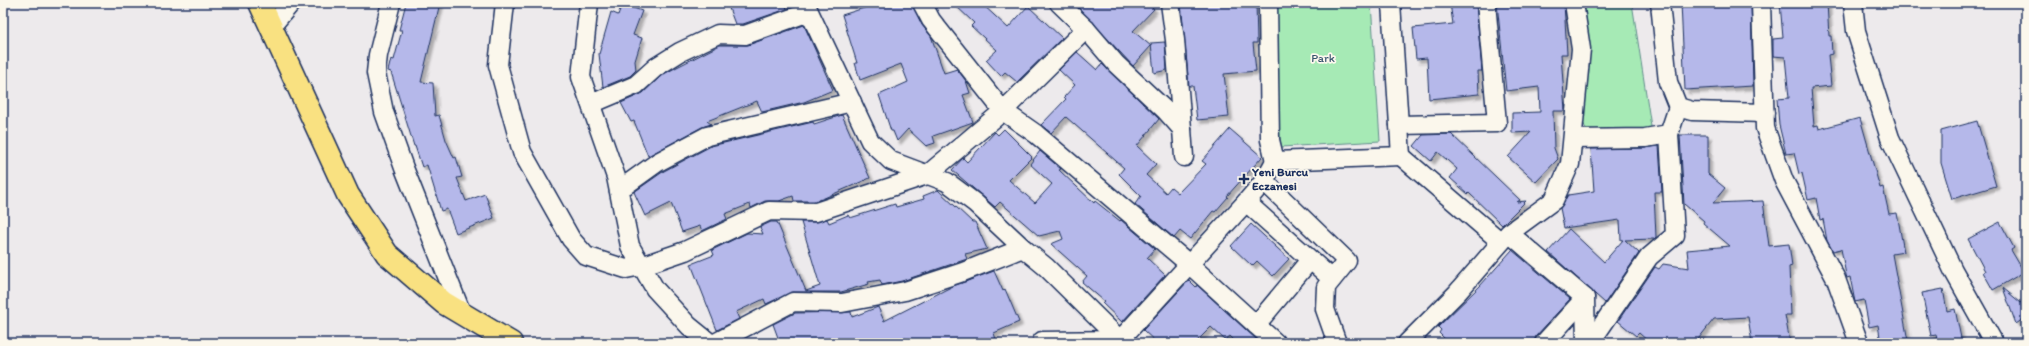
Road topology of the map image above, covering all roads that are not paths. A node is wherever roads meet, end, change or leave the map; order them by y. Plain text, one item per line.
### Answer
1 (260, 3) edge
2 (291, 3) edge
3 (391, 3) edge
4 (505, 3) edge
5 (577, 3) edge
6 (589, 3) edge
7 (1059, 3) edge
8 (1170, 3) edge
9 (1268, 3) edge
10 (1390, 3) edge
11 (1486, 3) edge
12 (1574, 3) edge
13 (1660, 3) edge
14 (1761, 3) edge
15 (1853, 3) edge
16 (928, 6) edge
17 (807, 8) edge
18 (586, 24) junction
19 (270, 27) junction
20 (1086, 30) junction
21 (852, 102) junction
22 (591, 104) junction
23 (1678, 107) junction
24 (1003, 111) junction
25 (1765, 113) junction
26 (1398, 125) junction
27 (1182, 129) junction
28 (1669, 134) junction
29 (1573, 140) junction
30 (1401, 156) junction
31 (1184, 157) dead end
32 (1275, 161) junction
33 (927, 175) junction
34 (1264, 181) junction
35 (619, 190) junction
36 (1246, 202) junction
37 (1505, 237) junction
38 (1022, 248) junction
39 (1310, 260) junction
40 (1189, 264) junction
41 (641, 266) junction
42 (1332, 279) junction
43 (1585, 298) junction
44 (462, 314) junction
45 (1256, 325) junction
46 (1041, 342) edge
47 (1121, 342) edge
48 (511, 343) edge
49 (710, 343) edge
50 (715, 343) edge
51 (1276, 343) edge
52 (1337, 343) edge
53 (1407, 343) edge
54 (1544, 343) edge
55 (1586, 343) edge
56 (1590, 343) edge
57 (1859, 343) edge
58 (1994, 343) edge

1 - 19 main road
2 - 19 street
3 - 44 street
4 - 41 street
5 - 18 street
6 - 18 street
7 - 20 street
8 - 27 street
9 - 32 street
10 - 26 street
11 - 26 street
12 - 29 street
13 - 23 street
14 - 25 street
15 - 58 street
16 - 24 street
17 - 21 street
17 - 22 street
18 - 22 street
19 - 44 main road
20 - 24 street
20 - 27 street
21 - 33 street
21 - 35 street
22 - 35 street
23 - 25 street
23 - 28 street
24 - 33 street
24 - 40 street
25 - 57 street
26 - 30 street
27 - 31 street
28 - 29 street
28 - 56 street
29 - 37 street
30 - 32 street
30 - 37 street
32 - 34 street
33 - 38 street
33 - 41 street
34 - 36 street
34 - 42 street
35 - 41 street
36 - 39 street
36 - 40 street
37 - 43 street
37 - 53 street
38 - 47 street
38 - 50 street
39 - 42 street
39 - 45 street
40 - 45 street
40 - 47 street
41 - 49 street
42 - 52 street
43 - 54 street
43 - 55 street
44 - 48 main road
45 - 51 street
46 - 47 street

